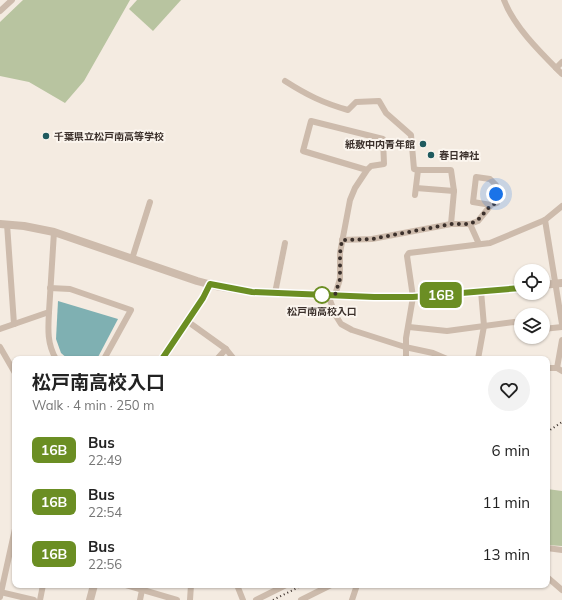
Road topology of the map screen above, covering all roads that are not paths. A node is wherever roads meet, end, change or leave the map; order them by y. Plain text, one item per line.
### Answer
1 (12, 0) edge
2 (504, 0) edge
3 (0, 10) edge
4 (562, 62) edge
5 (556, 68) junction
6 (562, 74) edge
7 (285, 81) dead end
8 (367, 170) junction
9 (418, 170) junction
10 (416, 188) junction
11 (454, 191) junction
12 (415, 195) dead end
13 (150, 202) dead end
14 (491, 205) junction
15 (562, 206) edge
16 (545, 220) junction
17 (3, 224) edge
18 (451, 224) junction
19 (470, 224) junction
20 (54, 232) junction
21 (342, 240) junction
22 (285, 243) dead end
23 (479, 244) junction
24 (132, 259) junction
25 (210, 284) junction
26 (559, 284) edge
27 (50, 288) junction
28 (514, 289) edge
29 (481, 292) junction
30 (275, 293) junction
31 (332, 295) junction
32 (413, 297) junction
33 (49, 312) junction
34 (187, 321) junction
35 (514, 322) edge
36 (14, 324) junction
37 (562, 324) edge
38 (484, 326) junction
39 (409, 327) junction
40 (562, 327) edge
41 (550, 328) edge
42 (0, 329) edge
43 (562, 340) edge
44 (0, 347) edge
45 (406, 347) junction
46 (226, 349) junction
47 (54, 356) edge
48 (106, 356) edge
49 (164, 356) edge
50 (220, 356) edge
51 (232, 356) edge
52 (406, 356) edge
53 (440, 356) edge
54 (479, 356) edge
55 (12, 368) edge
56 (559, 369) edge
57 (12, 542) edge
58 (550, 548) edge
59 (562, 550) edge
60 (550, 580) edge
61 (43, 588) edge
62 (93, 588) edge
63 (143, 588) edge
64 (146, 588) edge
65 (191, 588) edge
66 (237, 588) edge
67 (280, 588) edge
68 (325, 588) edge
69 (356, 588) edge
70 (562, 590) edge
71 (0, 594) edge
72 (34, 600) edge
73 (40, 600) edge
74 (90, 600) edge
75 (140, 600) edge
76 (177, 600) edge
77 (190, 600) edge
78 (243, 600) edge
79 (256, 600) edge
80 (302, 600) edge
81 (352, 600) edge

1 - 3 street
2 - 5 street
4 - 5 street
5 - 6 street
7 - 9 street
8 - 8 street
8 - 21 street
9 - 10 street
9 - 11 street
10 - 11 street
10 - 12 street
11 - 18 street
13 - 24 street
14 - 14 street
14 - 19 street
15 - 16 street
16 - 23 street
16 - 26 street
17 - 20 street
17 - 36 street
18 - 19 street
18 - 21 street
19 - 23 street
20 - 24 street
20 - 27 street
21 - 31 street
22 - 30 street
23 - 32 street
24 - 25 street
25 - 30 street
25 - 34 street
26 - 37 street
27 - 33 street
27 - 48 street
28 - 29 street
29 - 32 street
29 - 38 street
30 - 31 street
31 - 32 street
31 - 45 street
32 - 39 street
33 - 36 street
33 - 47 street
34 - 46 street
34 - 49 street
35 - 38 street
36 - 42 street
38 - 39 street
38 - 54 street
39 - 45 street
40 - 41 street
43 - 56 street
44 - 55 street
45 - 52 street
45 - 53 street
46 - 50 street
46 - 51 street
57 - 71 street
58 - 59 street
60 - 70 street
61 - 73 street
62 - 74 street
63 - 75 street
64 - 76 street
65 - 77 street
66 - 78 street
67 - 79 street
68 - 80 street
69 - 81 street
71 - 72 street

